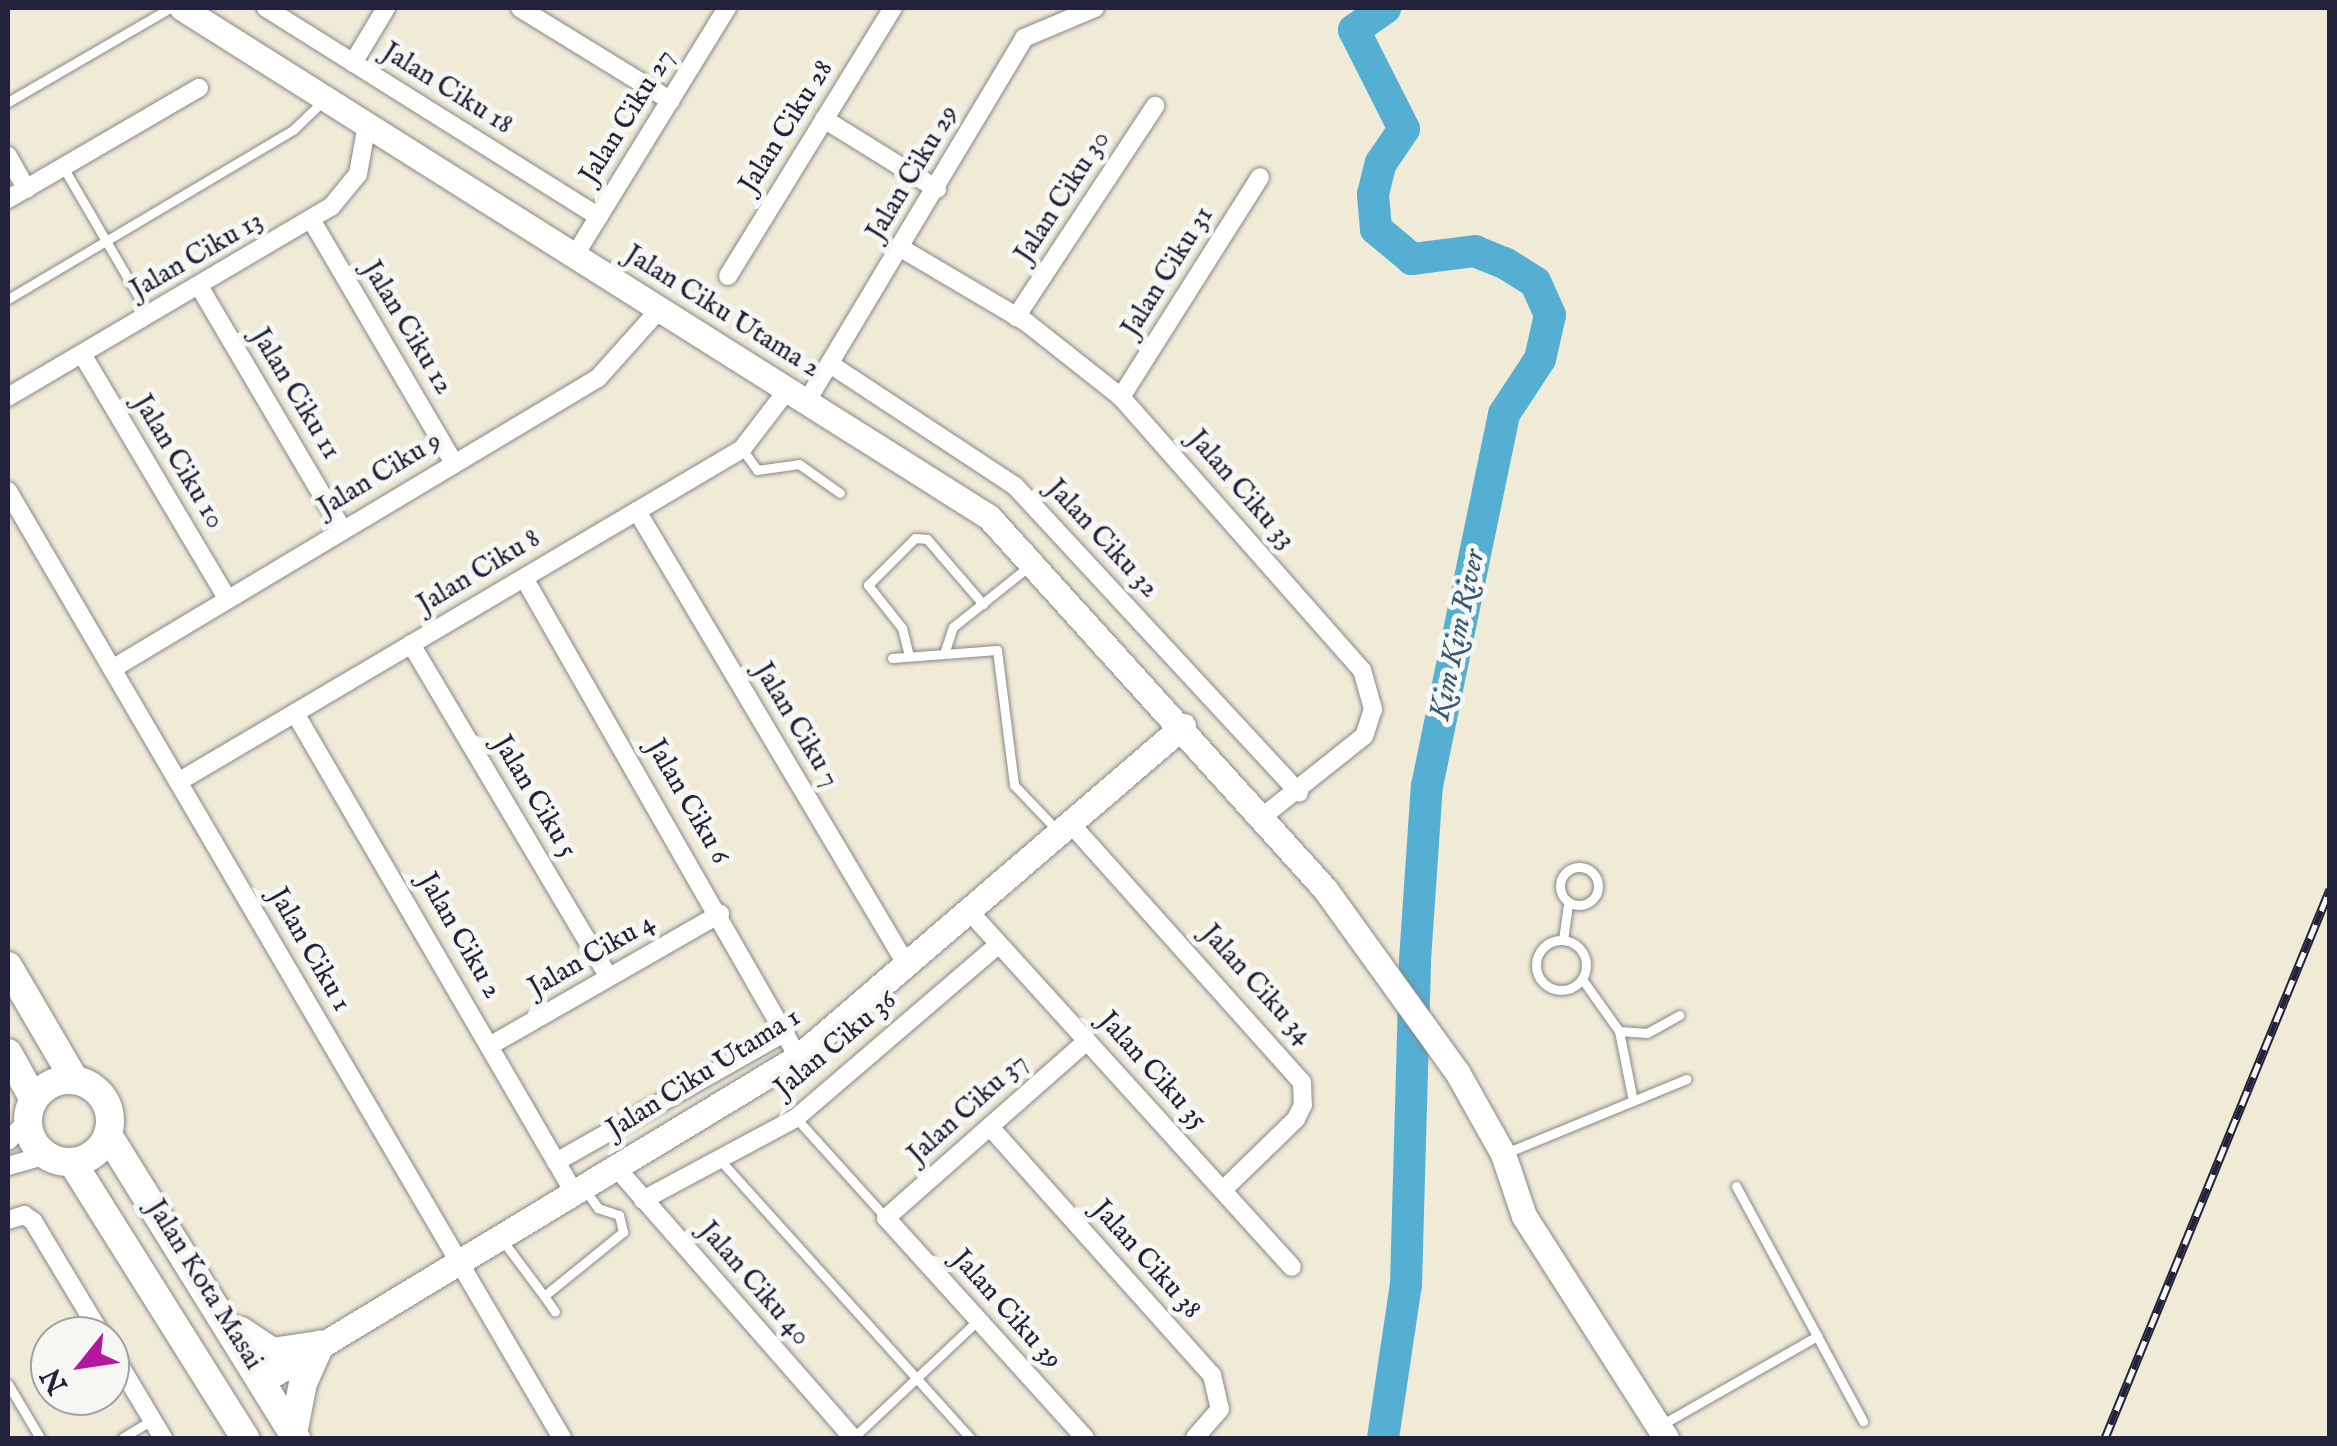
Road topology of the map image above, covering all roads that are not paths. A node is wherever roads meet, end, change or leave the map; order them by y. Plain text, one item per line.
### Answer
1 (170, 8) edge
2 (182, 8) edge
3 (266, 8) edge
4 (386, 8) edge
5 (520, 8) edge
6 (728, 8) edge
7 (893, 8) edge
8 (1094, 8) edge
9 (352, 62) junction
10 (199, 88) dead end
11 (326, 98) junction
12 (671, 100) junction
13 (8, 102) edge
14 (1155, 106) dead end
15 (824, 120) junction
16 (367, 124) junction
17 (8, 156) edge
18 (63, 167) junction
19 (1260, 176) dead end
20 (26, 188) junction
21 (936, 189) junction
22 (8, 200) edge
23 (598, 217) junction
24 (312, 221) junction
25 (106, 241) junction
26 (901, 248) junction
27 (575, 255) junction
28 (728, 276) dead end
29 (199, 286) junction
30 (8, 299) edge
31 (660, 309) junction
32 (148, 315) junction
33 (1016, 317) junction
34 (82, 354) junction
35 (830, 364) junction
36 (798, 395) junction
37 (8, 396) edge
38 (1122, 396) junction
39 (742, 449) junction
40 (454, 462) junction
41 (8, 491) edge
42 (840, 493) dead end
43 (636, 511) junction
44 (343, 530) junction
45 (1032, 564) junction
46 (524, 578) junction
47 (226, 598) junction
48 (983, 604) junction
49 (411, 644) junction
50 (944, 651) junction
51 (909, 656) junction
52 (892, 658) dead end
53 (112, 668) junction
54 (295, 712) junction
55 (1183, 726) junction
56 (178, 782) junction
57 (1298, 793) junction
58 (1262, 818) junction
59 (1066, 828) junction
60 (1568, 902) junction
61 (970, 912) junction
62 (720, 914) junction
63 (1562, 940) junction
64 (999, 944) junction
65 (8, 966) edge
66 (908, 967) junction
67 (608, 978) junction
68 (1582, 979) junction
69 (1678, 1015) dead end
70 (1619, 1031) junction
71 (786, 1032) junction
72 (1086, 1040) junction
73 (491, 1045) junction
74 (8, 1053) edge
75 (798, 1056) junction
76 (74, 1079) junction
77 (1686, 1079) dead end
78 (1633, 1101) junction
79 (796, 1118) junction
80 (22, 1120) edge
81 (990, 1127) junction
82 (108, 1134) junction
83 (1503, 1154) junction
84 (59, 1159) junction
85 (720, 1160) junction
86 (556, 1162) junction
87 (614, 1164) junction
88 (8, 1166) edge
89 (1736, 1186) dead end
90 (576, 1187) junction
91 (1223, 1190) junction
92 (644, 1200) junction
93 (886, 1218) junction
94 (8, 1220) edge
95 (502, 1240) junction
96 (461, 1262) junction
97 (1292, 1267) dead end
98 (544, 1296) junction
99 (219, 1308) junction
100 (555, 1312) dead end
101 (90, 1316) edge
102 (978, 1320) junction
103 (1817, 1336) junction
104 (320, 1345) junction
105 (915, 1378) junction
106 (264, 1380) junction
107 (130, 1383) edge
108 (8, 1384) edge
109 (152, 1420) junction
110 (1862, 1421) dead end
111 (1662, 1432) edge
112 (295, 1436) edge
113 (40, 1438) edge
114 (122, 1438) edge
115 (164, 1438) edge
116 (245, 1438) edge
117 (562, 1438) edge
118 (853, 1438) edge
119 (970, 1438) edge
120 (1085, 1438) edge
121 (1195, 1438) edge

1 - 13 lane
2 - 11 street, Jalan Ciku Utama 2
3 - 9 street, Jalan Ciku 18
4 - 9 street
5 - 12 street
6 - 12 street, Jalan Ciku 27
7 - 15 street, Jalan Ciku 28
8 - 21 street, Jalan Ciku 29
9 - 23 street, Jalan Ciku 18
10 - 18 street
11 - 16 street, Jalan Ciku Utama 2
11 - 25 lane
12 - 23 street, Jalan Ciku 27
14 - 33 street, Jalan Ciku 30
15 - 21 street
15 - 28 street, Jalan Ciku 28
16 - 24 street, Jalan Ciku 13
16 - 27 street, Jalan Ciku Utama 2
17 - 20 street
18 - 20 street
18 - 25 lane
19 - 38 street, Jalan Ciku 31
20 - 22 street
21 - 26 street, Jalan Ciku 29
23 - 27 street, Jalan Ciku 27
24 - 29 street, Jalan Ciku 13
24 - 40 street, Jalan Ciku 12
25 - 30 lane
25 - 32 lane
26 - 33 street, Jalan Ciku 33
26 - 35 street, Jalan Ciku 29
27 - 31 street, Jalan Ciku Utama 2
29 - 32 street, Jalan Ciku 13
29 - 44 street, Jalan Ciku 11
31 - 36 street, Jalan Ciku Utama 2
31 - 40 street, Jalan Ciku 9
32 - 34 street, Jalan Ciku 13
33 - 38 street, Jalan Ciku 33
34 - 37 street, Jalan Ciku 13
34 - 47 street, Jalan Ciku 10
35 - 36 street, Jalan Ciku 29
35 - 57 street, Jalan Ciku 32
36 - 39 street, Jalan Ciku 8
36 - 45 street, Jalan Ciku Utama 2
38 - 57 street, Jalan Ciku 33
39 - 42 lane
39 - 43 street, Jalan Ciku 8
40 - 44 street, Jalan Ciku 9
41 - 53 street, Jalan Ciku 1
43 - 46 street, Jalan Ciku 8
43 - 66 street, Jalan Ciku 7
44 - 47 street, Jalan Ciku 9
45 - 48 lane
45 - 55 street, Jalan Ciku Utama 2
46 - 49 street, Jalan Ciku 8
46 - 62 street, Jalan Ciku 6
47 - 53 street, Jalan Ciku 9
48 - 50 lane
48 - 51 lane
49 - 54 street, Jalan Ciku 8
49 - 67 street, Jalan Ciku 5
50 - 51 lane
50 - 59 lane
51 - 52 lane
53 - 56 street, Jalan Ciku 1
54 - 56 street, Jalan Ciku 8
54 - 73 street, Jalan Ciku 2
55 - 58 street, Jalan Ciku Utama 2
55 - 59 street, Jalan Ciku Utama 1
56 - 96 street, Jalan Ciku 1
57 - 58 street, Jalan Ciku 33
58 - 83 street, Jalan Ciku Utama 2
59 - 61 street, Jalan Ciku Utama 1
59 - 91 street, Jalan Ciku 34
60 - 60 lane
60 - 63 lane
61 - 64 street, Jalan Ciku 35
61 - 66 street, Jalan Ciku Utama 1
62 - 67 street, Jalan Ciku 4
62 - 71 street, Jalan Ciku 6
63 - 68 lane
63 - 68 lane
64 - 72 street, Jalan Ciku 35
64 - 79 street, Jalan Ciku 36
65 - 76 main road
66 - 75 street, Jalan Ciku Utama 1
67 - 73 street, Jalan Ciku 4
68 - 70 lane
69 - 70 lane
70 - 78 lane
71 - 75 street, Jalan Ciku 6
71 - 86 street
72 - 81 street, Jalan Ciku 37
72 - 91 street, Jalan Ciku 35
73 - 86 street, Jalan Ciku 2
74 - 80 main road
75 - 87 street, Jalan Ciku Utama 1
76 - 80 main road
76 - 82 main road
77 - 78 lane
78 - 83 lane
79 - 85 street, Jalan Ciku 36
79 - 93 lane
80 - 84 main road
81 - 93 street, Jalan Ciku 37
81 - 121 street, Jalan Ciku 38
82 - 84 main road
82 - 99 main road, Jalan Kota Masai
83 - 111 street, Jalan Ciku Utama 2
84 - 88 street
84 - 116 main road, Jalan Kota Masai
85 - 92 street, Jalan Ciku 36
85 - 105 lane
86 - 90 street, Jalan Ciku 2
87 - 90 street, Jalan Ciku Utama 1
87 - 92 street, Jalan Ciku 40
89 - 103 lane
90 - 95 street, Jalan Ciku Utama 1
90 - 98 lane
91 - 97 street, Jalan Ciku 35
92 - 118 street, Jalan Ciku 40
93 - 102 street, Jalan Ciku 39
94 - 101 street
95 - 96 street, Jalan Ciku Utama 1
95 - 98 lane
96 - 104 street, Jalan Ciku Utama 1
96 - 117 street, Jalan Ciku 1
98 - 100 lane
99 - 104 main road
99 - 106 main road, Jalan Kota Masai
102 - 105 lane
102 - 120 street, Jalan Ciku 39
103 - 110 lane
103 - 111 lane
104 - 106 street, Jalan Ciku Utama 1
104 - 112 main road
105 - 118 lane
105 - 119 lane
106 - 112 main road, Jalan Kota Masai
107 - 109 street
108 - 113 lane
109 - 114 lane
109 - 115 street

